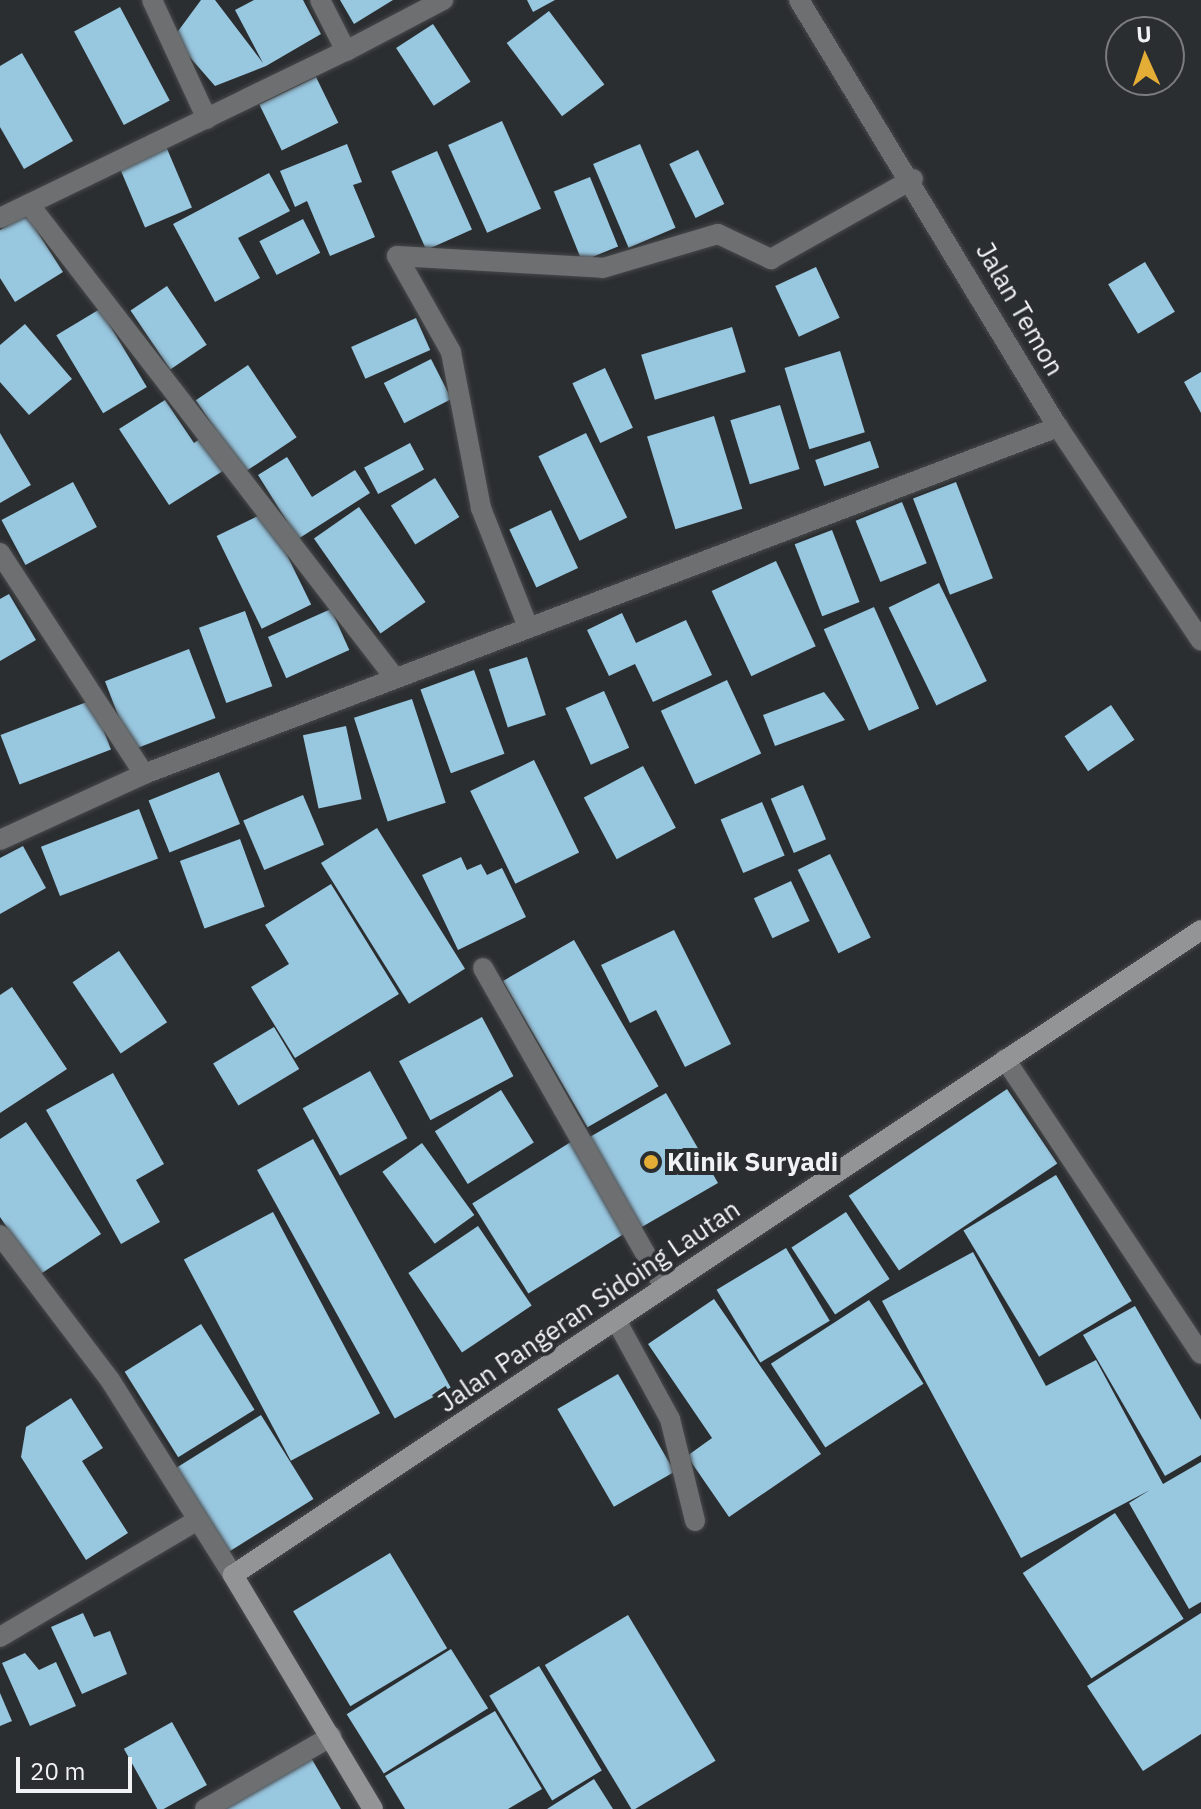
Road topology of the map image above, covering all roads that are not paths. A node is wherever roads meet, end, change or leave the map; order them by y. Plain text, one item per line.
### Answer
1 (152, 0) edge
2 (320, 0) edge
3 (443, 0) edge
4 (799, 0) edge
5 (346, 51) junction
6 (207, 119) junction
7 (913, 179) junction
8 (29, 204) junction
9 (0, 218) edge
10 (1058, 427) junction
11 (0, 553) edge
12 (528, 627) junction
13 (1198, 637) edge
14 (395, 678) junction
15 (144, 774) junction
16 (0, 840) edge
17 (1201, 930) edge
18 (483, 968) dead end
19 (1005, 1059) junction
20 (1, 1239) edge
21 (664, 1286) junction
22 (616, 1320) junction
23 (1201, 1354) edge
24 (196, 1521) junction
25 (695, 1521) dead end
26 (233, 1575) junction
27 (0, 1637) edge
28 (332, 1736) junction
29 (205, 1809) edge
30 (373, 1809) edge

1 - 6 street
2 - 5 street
3 - 5 street
4 - 7 street, Jalan Temon
5 - 6 street
6 - 8 street
7 - 10 street, Jalan Temon
7 - 12 street
8 - 9 street
8 - 14 street
10 - 12 street
10 - 13 street, Jalan Temon
11 - 15 street
12 - 14 street
14 - 15 street
15 - 16 street
17 - 19 street, Jalan Pangeran Sidoing Lautan
18 - 21 street
19 - 21 street, Jalan Pangeran Sidoing Lautan
19 - 23 street
20 - 24 street
21 - 22 street, Jalan Pangeran Sidoing Lautan
22 - 25 street
22 - 26 street, Jalan Pangeran Sidoing Lautan
24 - 26 street
24 - 27 street
26 - 28 street
28 - 29 street
28 - 30 street

